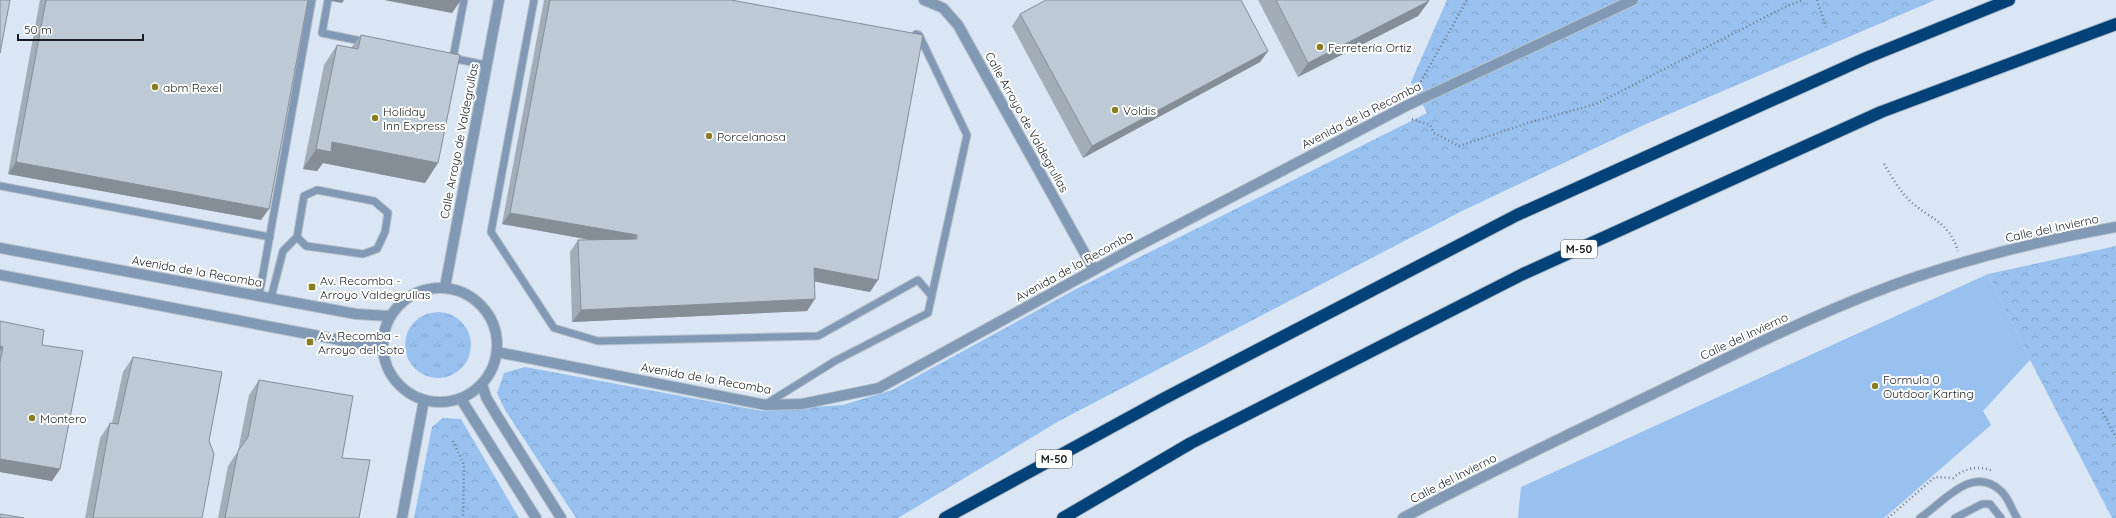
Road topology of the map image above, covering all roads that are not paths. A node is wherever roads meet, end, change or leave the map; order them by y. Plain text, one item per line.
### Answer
1 (312, 0) edge
2 (328, 0) edge
3 (464, 0) edge
4 (499, 0) edge
5 (534, 0) edge
6 (924, 0) edge
7 (1633, 0) edge
8 (2009, 0) edge
9 (2116, 24) edge
10 (911, 34) edge
11 (376, 44) edge
12 (446, 57) edge
13 (453, 58) junction
14 (486, 65) junction
15 (0, 186) edge
16 (2116, 227) edge
17 (297, 237) junction
18 (270, 238) junction
19 (0, 248) edge
20 (1094, 270) junction
21 (0, 274) edge
22 (445, 287) junction
23 (931, 295) junction
24 (259, 296) junction
25 (271, 298) junction
26 (389, 316) junction
27 (382, 348) junction
28 (496, 352) junction
29 (482, 384) junction
30 (461, 399) junction
31 (424, 400) junction
32 (766, 405) junction
33 (402, 518) edge
34 (536, 518) edge
35 (561, 518) edge
36 (945, 518) edge
37 (1063, 518) edge
38 (1403, 518) edge
39 (1920, 518) edge
40 (1955, 518) edge
41 (2001, 518) edge
42 (2017, 518) edge

1 - 18 lane
2 - 11 lane
3 - 13 lane
4 - 14 street, Calle Arroyo de Valdegrullas
5 - 23 lane
6 - 20 street, Calle Arroyo de Valdegrullas
7 - 20 street, Avenida de la Recomba
8 - 36 highway, M-50
9 - 37 highway, M-50
10 - 23 lane
12 - 13 lane
13 - 14 lane
14 - 22 street, Calle Arroyo de Valdegrullas
15 - 18 lane
16 - 38 street, Calle del Invierno
17 - 17 lane
17 - 25 lane
18 - 24 lane
19 - 24 street, Avenida de la Recomba
20 - 32 street, Avenida de la Recomba
21 - 27 street
22 - 26 street
22 - 28 street
23 - 32 lane
24 - 25 street, Avenida de la Recomba
25 - 26 street, Avenida de la Recomba
26 - 27 street
27 - 31 street
28 - 29 street
28 - 32 street, Avenida de la Recomba
29 - 30 street
29 - 35 street
30 - 31 street
30 - 34 street
31 - 33 street
39 - 42 lane
40 - 41 lane

